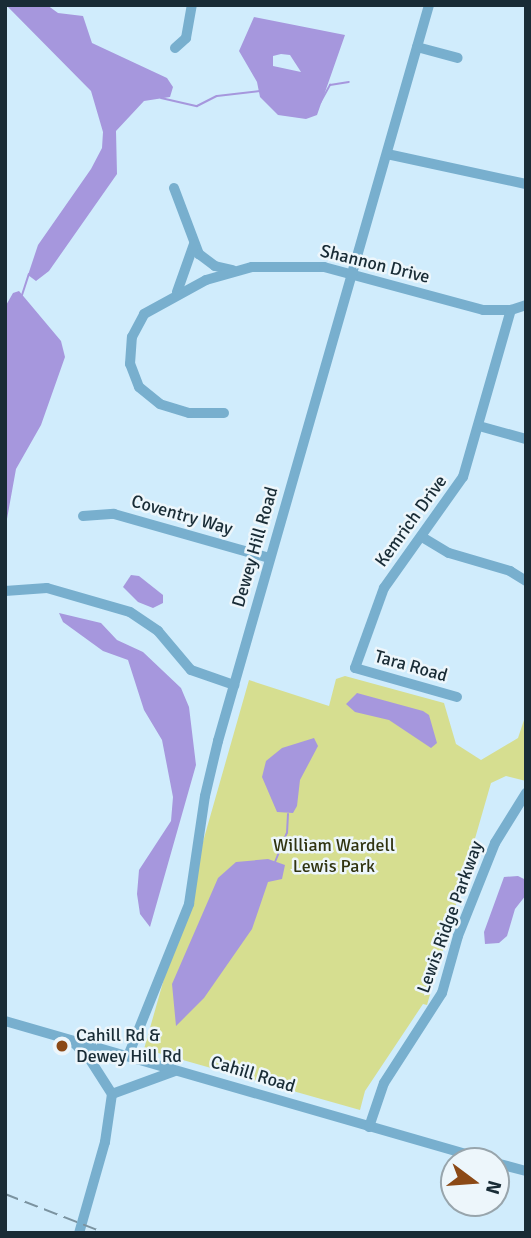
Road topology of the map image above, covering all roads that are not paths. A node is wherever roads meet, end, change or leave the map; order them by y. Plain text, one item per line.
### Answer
1 (192, 5) edge
2 (429, 5) edge
3 (417, 47) junction
4 (175, 48) dead end
5 (458, 58) dead end
6 (387, 154) junction
7 (526, 184) edge
8 (174, 188) dead end
9 (194, 244) junction
10 (235, 271) junction
11 (352, 273) junction
12 (177, 292) junction
13 (526, 305) edge
14 (511, 310) junction
15 (223, 413) dead end
16 (480, 426) junction
17 (526, 439) edge
18 (83, 516) dead end
19 (422, 537) junction
20 (270, 558) junction
21 (526, 581) edge
22 (5, 591) edge
23 (355, 668) joint
24 (234, 685) junction
25 (457, 697) dead end
26 (526, 793) edge
27 (5, 1021) edge
28 (68, 1038) junction
29 (128, 1056) junction
30 (179, 1070) junction
31 (113, 1094) junction
32 (369, 1127) junction
33 (440, 1147) edge
34 (79, 1233) edge

1 - 4 street
2 - 3 street, Dewey Hill Road
3 - 5 street
3 - 6 street, Dewey Hill Road
6 - 7 street
6 - 11 street, Dewey Hill Road
8 - 9 street
9 - 10 street
9 - 12 street
10 - 11 street, Shannon Drive
10 - 12 street, Shannon Drive
11 - 14 street, Shannon Drive
11 - 20 street, Dewey Hill Road
12 - 15 street, Shannon Drive
13 - 14 street, Shannon Drive
14 - 16 street, Kemrich Drive
16 - 17 street
16 - 19 street, Kemrich Drive
18 - 20 street, Coventry Way
19 - 21 street
19 - 23 street, Kemrich Drive
20 - 24 street, Dewey Hill Road
22 - 24 street
23 - 25 street, Tara Road
24 - 29 street, Dewey Hill Road
26 - 32 street, Lewis Ridge Parkway
27 - 28 street, Cahill Road
28 - 29 street, Cahill Road
28 - 31 street
29 - 30 street, Cahill Road
30 - 31 street
30 - 32 street, Cahill Road
31 - 34 street
32 - 33 street, Cahill Road

